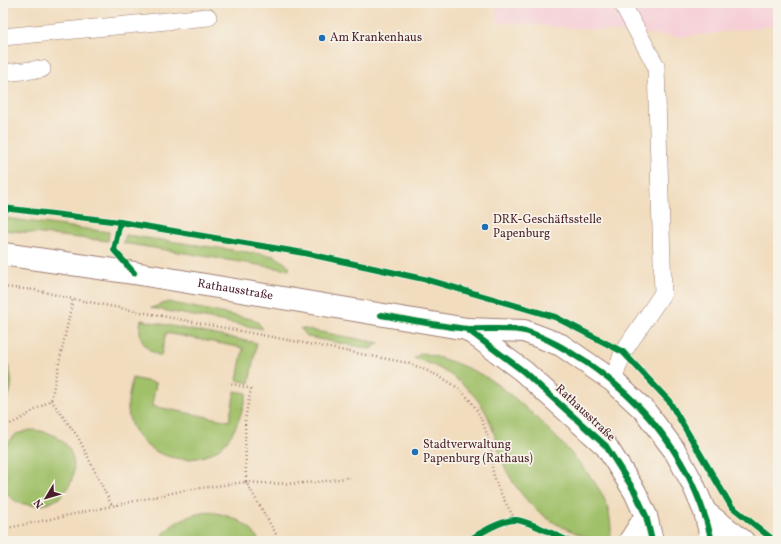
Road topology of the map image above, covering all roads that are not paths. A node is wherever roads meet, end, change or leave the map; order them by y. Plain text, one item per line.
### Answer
1 (622, 3) edge
2 (208, 17) dead end
3 (3, 37) edge
4 (42, 69) dead end
5 (3, 73) edge
6 (3, 254) edge
7 (467, 329) junction
8 (613, 381) junction
9 (705, 512) junction
10 (646, 516) junction
11 (630, 541) edge
12 (652, 541) edge
13 (712, 541) edge
14 (743, 541) edge

1 - 8 lane
2 - 3 lane
4 - 5 lane
6 - 7 street, Rathausstraße
7 - 8 street, Rathausstraße
7 - 10 street, Rathausstraße
8 - 9 street, Rathausstraße
9 - 13 street, Rathausstraße
9 - 14 street
10 - 11 street
10 - 12 street, Rathausstraße

